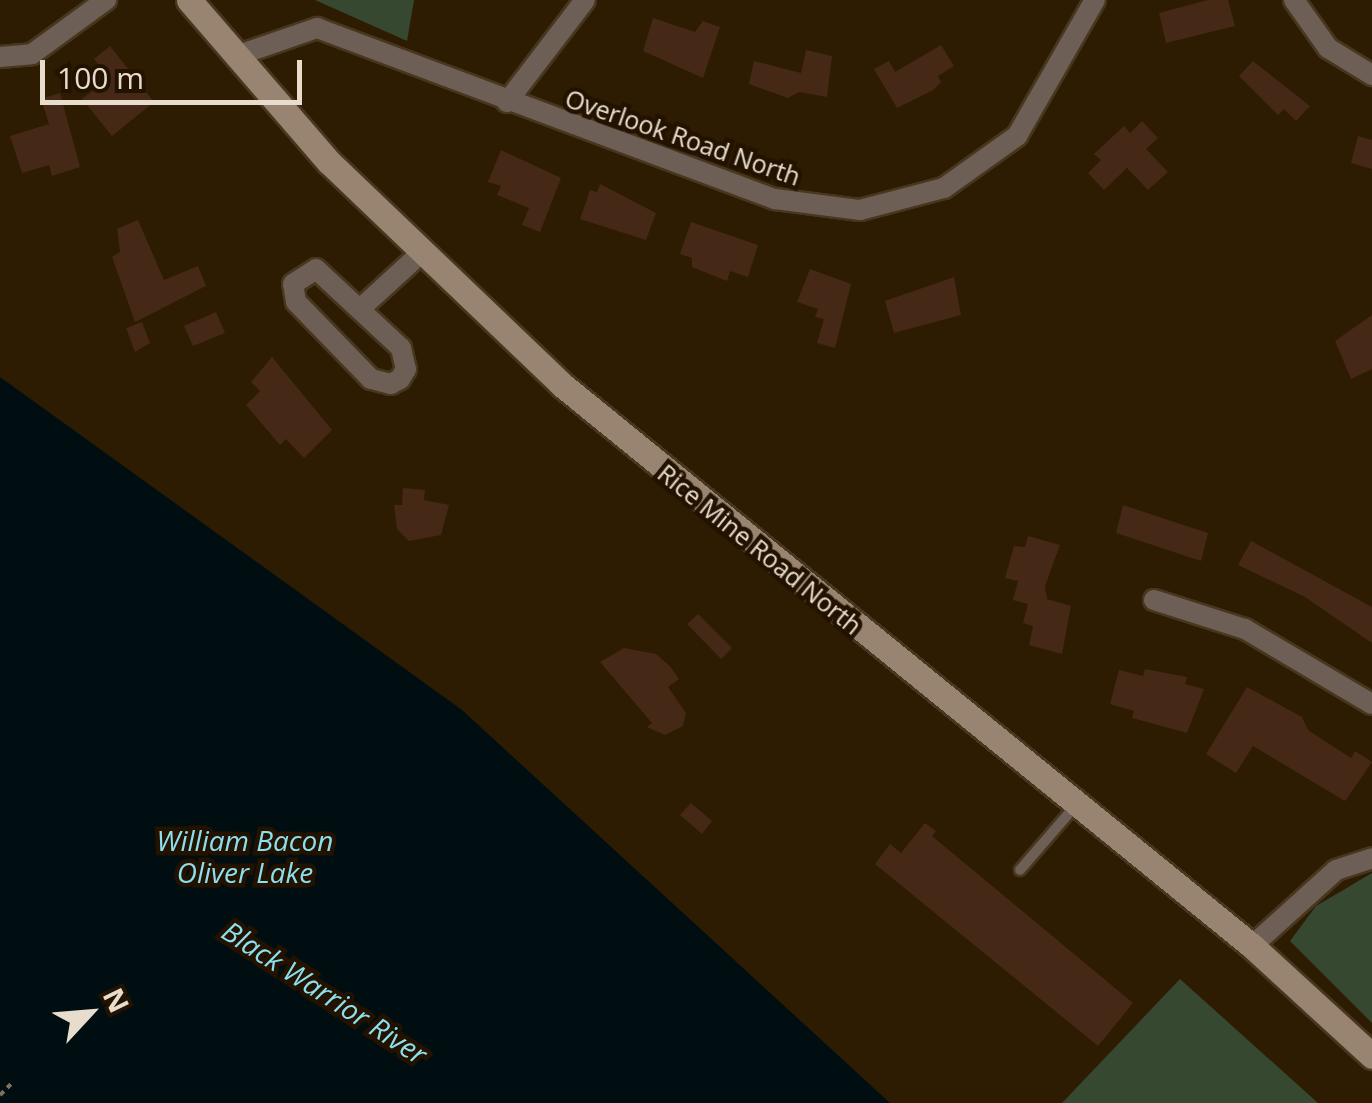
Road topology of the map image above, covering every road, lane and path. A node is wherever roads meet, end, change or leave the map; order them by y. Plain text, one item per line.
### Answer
1 (106, 0) edge
2 (189, 0) edge
3 (585, 0) edge
4 (1095, 0) edge
5 (1294, 0) edge
6 (236, 56) junction
7 (0, 57) edge
8 (1372, 75) edge
9 (507, 102) junction
10 (421, 253) junction
11 (361, 308) junction
12 (1154, 600) dead end
13 (1372, 704) edge
14 (1078, 803) junction
15 (1372, 858) edge
16 (1020, 870) dead end
17 (1252, 946) junction
18 (1372, 1056) edge
19 (12, 1082) dead end
20 (0, 1095) edge
21 (8, 1103) edge

1 - 7 street
2 - 6 main road, Rice Mine Road North
3 - 9 street
4 - 9 street, Overlook Road North
5 - 8 street
6 - 9 street, Overlook Road North
6 - 10 main road, Rice Mine Road North
10 - 11 street
10 - 14 main road, Rice Mine Road North
11 - 11 street
12 - 13 street
14 - 16 lane
14 - 17 main road, Rice Mine Road North
15 - 17 street
17 - 18 main road, Rice Mine Road North
19 - 20 path
20 - 21 path

